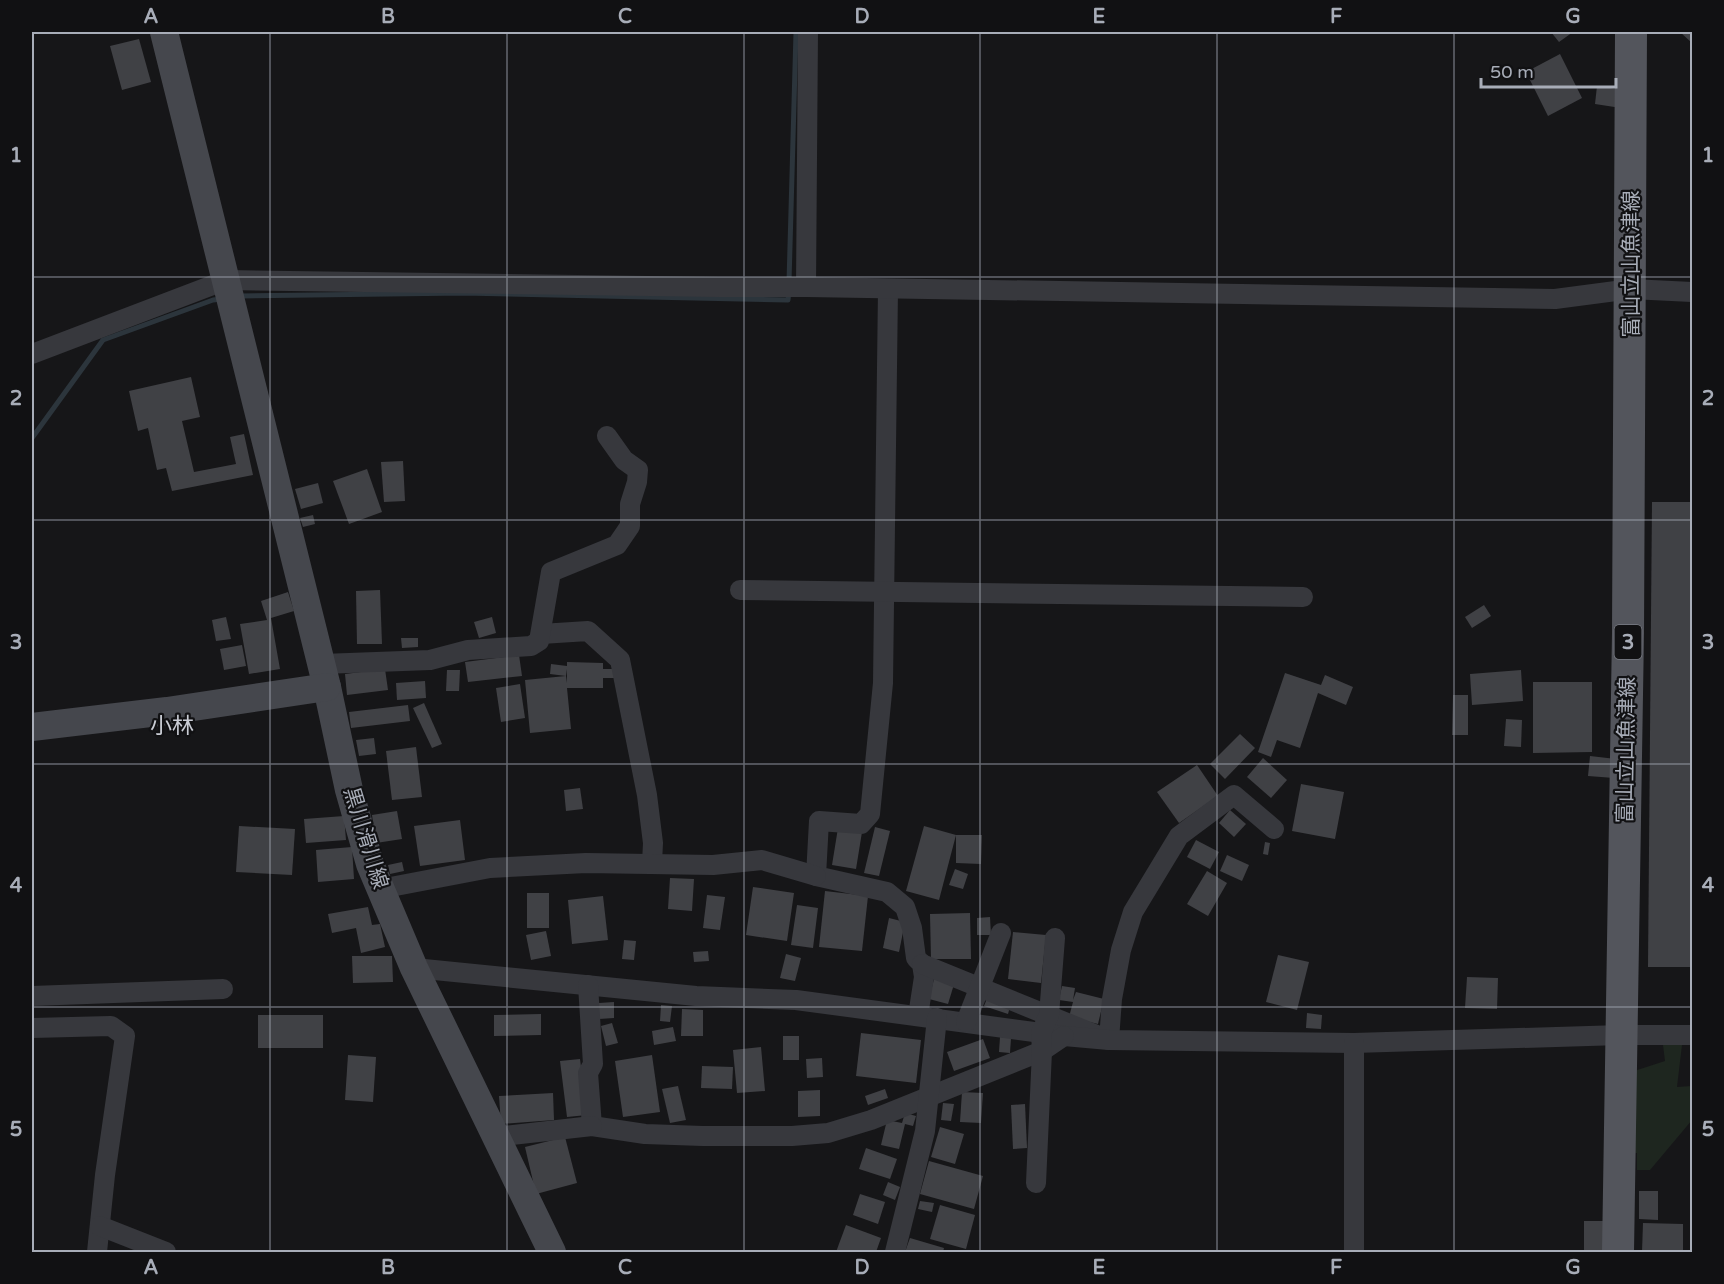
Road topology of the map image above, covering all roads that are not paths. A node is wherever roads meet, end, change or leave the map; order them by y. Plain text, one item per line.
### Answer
1 (165, 32) edge
2 (808, 32) edge
3 (1631, 32) edge
4 (226, 280) junction
5 (806, 287) junction
6 (888, 289) junction
7 (1631, 289) junction
8 (1692, 292) edge
9 (32, 354) edge
10 (607, 436) dead end
11 (740, 590) dead end
12 (885, 591) junction
13 (1303, 597) dead end
14 (541, 634) junction
15 (325, 675) junction
16 (32, 728) edge
17 (1274, 829) dead end
18 (652, 863) junction
19 (816, 876) junction
20 (380, 889) junction
21 (1001, 933) dead end
22 (1055, 938) dead end
23 (922, 964) junction
24 (414, 968) junction
25 (588, 985) junction
26 (979, 988) junction
27 (223, 989) dead end
28 (32, 996) edge
29 (928, 1017) junction
30 (966, 1022) junction
31 (32, 1028) edge
32 (1044, 1033) junction
33 (1621, 1035) junction
34 (1692, 1035) edge
35 (1109, 1040) junction
36 (1354, 1043) junction
37 (928, 1097) junction
38 (592, 1126) junction
39 (495, 1137) junction
40 (1036, 1183) dead end
41 (100, 1226) junction
42 (97, 1252) edge
43 (166, 1252) edge
44 (552, 1252) edge
45 (895, 1252) edge
46 (1354, 1252) edge
47 (1618, 1252) edge

1 - 4 main road, 黒川滑川線
2 - 5 street
3 - 7 main road, 富山立山魚津線 / 3
4 - 5 street
4 - 9 street
4 - 15 main road, 黒川滑川線
5 - 6 street
6 - 7 street
6 - 12 street
7 - 8 street
7 - 33 main road, 富山立山魚津線 / 3
10 - 14 street
11 - 12 street
12 - 13 street
12 - 19 street
14 - 15 street
14 - 18 street
15 - 16 main road
15 - 20 main road, 黒川滑川線
17 - 35 street
18 - 19 street
18 - 20 street
19 - 23 street
20 - 24 main road, 黒川滑川線
21 - 26 street
22 - 32 street
23 - 26 street
23 - 29 street
24 - 25 street
24 - 39 main road, 黒川滑川線
25 - 29 street
25 - 38 street
26 - 30 street
26 - 32 street
27 - 28 street
29 - 30 street
29 - 37 street
30 - 32 street
31 - 41 street
32 - 35 street
32 - 35 street
32 - 37 street
32 - 40 street
33 - 34 street
33 - 36 street
33 - 47 main road, 富山立山魚津線 / 3
35 - 36 street
36 - 46 street
37 - 38 street
37 - 45 street
38 - 39 street
39 - 44 main road, 黒川滑川線
41 - 42 street
41 - 43 street

